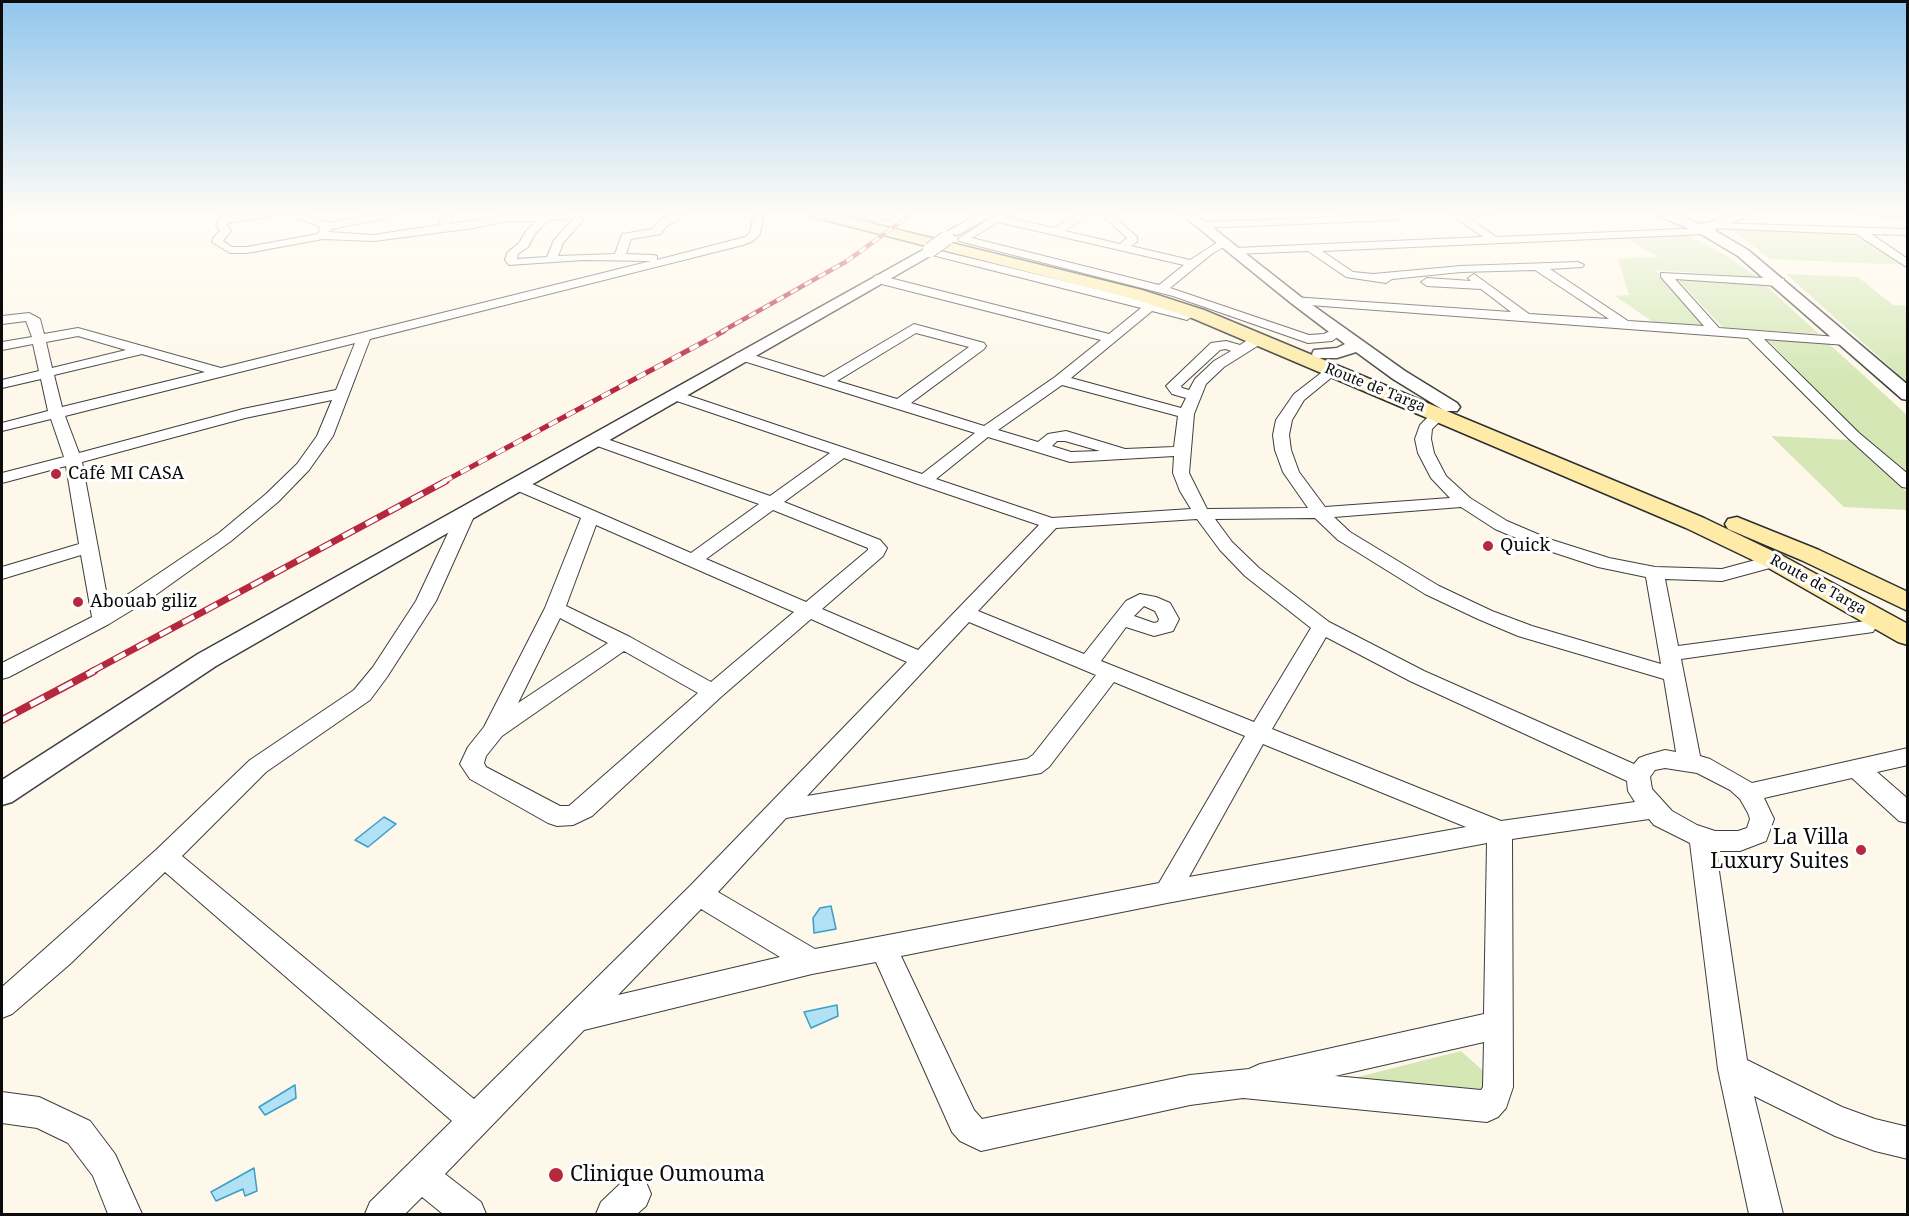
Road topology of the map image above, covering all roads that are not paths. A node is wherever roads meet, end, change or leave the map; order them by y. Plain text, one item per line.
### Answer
1 (633, 270) edge
2 (895, 270) edge
3 (1005, 270) edge
4 (1034, 270) edge
5 (1056, 270) edge
6 (1085, 270) edge
7 (1185, 270) edge
8 (1258, 270) edge
9 (1342, 270) edge
10 (1453, 270) edge
11 (1462, 270) edge
12 (1543, 270) edge
13 (1578, 270) edge
14 (1764, 270) edge
15 (1375, 277) junction
16 (878, 279) junction
17 (1780, 282) junction
18 (1484, 286) junction
19 (1161, 289) junction
20 (1582, 296) junction
21 (1296, 300) junction
22 (1151, 306) junction
23 (1527, 318) junction
24 (2, 320) edge
25 (1625, 325) junction
26 (1716, 332) junction
27 (1346, 334) junction
28 (1752, 334) junction
29 (364, 337) junction
30 (40, 338) junction
31 (1109, 339) junction
32 (1846, 341) junction
33 (1254, 342) junction
34 (2, 346) edge
35 (1240, 349) junction
36 (143, 350) junction
37 (1320, 354) junction
38 (741, 356) junction
39 (222, 372) junction
40 (46, 373) junction
41 (1330, 373) junction
42 (1060, 380) junction
43 (825, 382) junction
44 (2, 384) edge
45 (343, 393) junction
46 (673, 395) junction
47 (1193, 395) junction
48 (1908, 395) edge
49 (899, 405) junction
50 (1451, 407) junction
51 (56, 413) junction
52 (1186, 414) junction
53 (1435, 418) junction
54 (2, 427) edge
55 (985, 432) junction
56 (595, 440) junction
57 (1183, 451) junction
58 (842, 452) junction
59 (73, 459) junction
60 (2, 478) edge
61 (924, 480) junction
62 (1908, 483) edge
63 (517, 484) junction
64 (1464, 502) junction
65 (772, 503) junction
66 (1320, 513) junction
67 (466, 514) junction
68 (1202, 514) junction
69 (590, 517) junction
70 (1052, 523) junction
71 (90, 546) junction
72 (1810, 555) junction
73 (694, 559) junction
74 (1768, 562) junction
75 (2, 573) edge
76 (1655, 573) junction
77 (1908, 589) edge
78 (1908, 603) edge
79 (555, 608) junction
80 (809, 610) junction
81 (967, 614) junction
82 (1122, 619) dead end
83 (102, 620) junction
84 (1323, 627) junction
85 (1866, 627) dead end
86 (1908, 636) edge
87 (623, 642) junction
88 (922, 660) junction
89 (1088, 663) junction
90 (1671, 664) junction
91 (2, 672) edge
92 (1110, 672) junction
93 (712, 692) junction
94 (493, 732) junction
95 (1258, 733) junction
96 (1908, 756) edge
97 (1689, 761) junction
98 (1857, 768) junction
99 (1638, 776) junction
100 (1748, 793) junction
101 (2, 794) edge
102 (1653, 809) junction
103 (780, 810) junction
104 (1908, 814) edge
105 (1500, 831) junction
106 (1702, 837) junction
107 (165, 857) junction
108 (1167, 892) junction
109 (699, 894) junction
110 (884, 949) junction
111 (812, 962) junction
112 (2, 1005) edge
113 (574, 1019) junction
114 (1500, 1024) junction
115 (1733, 1069) junction
116 (1243, 1083) junction
117 (2, 1108) edge
118 (476, 1120) junction
119 (1908, 1143) edge
120 (420, 1175) junction
121 (125, 1215) edge
122 (382, 1215) edge
123 (468, 1215) edge
124 (1766, 1215) edge

1 - 29 street
2 - 16 street
3 - 22 street
4 - 74 main road, Route de Targa
5 - 37 main road, Route de Targa
6 - 19 street
7 - 19 street
8 - 21 street
9 - 15 street
10 - 15 street
11 - 18 street
12 - 20 street
13 - 20 street
14 - 17 street
15 - 18 street
16 - 31 street
16 - 38 street
17 - 26 street
17 - 32 street
18 - 23 street
19 - 27 street
20 - 25 street
21 - 23 street
21 - 27 street
22 - 31 street
22 - 33 street
23 - 25 street
24 - 30 street
25 - 26 street
26 - 28 street
27 - 37 street
27 - 50 street
28 - 32 street
28 - 62 street
29 - 39 street
29 - 45 street
30 - 34 street
30 - 36 street
30 - 40 street
31 - 42 street
32 - 48 street
33 - 35 street
33 - 41 street
35 - 47 street
35 - 47 street
36 - 39 street
36 - 40 street
37 - 50 main road, Route de Targa
38 - 43 street
38 - 46 street
39 - 51 street
40 - 44 street
40 - 51 street
41 - 53 street
41 - 66 street
42 - 52 street
42 - 55 street
43 - 49 street
43 - 49 street
45 - 59 street
45 - 83 street
46 - 56 street
46 - 58 street
47 - 52 street
49 - 55 street
50 - 72 main road, Route de Targa
51 - 54 street
51 - 59 street
52 - 57 street
53 - 64 street
53 - 74 street
55 - 57 street
55 - 61 street
56 - 63 street
56 - 65 street
57 - 68 street
58 - 61 street
58 - 65 street
59 - 60 street
59 - 71 street
61 - 70 street
63 - 67 street
63 - 69 street
64 - 66 street
64 - 76 street
65 - 73 street
65 - 80 street
66 - 68 street
66 - 90 street
67 - 101 street
67 - 107 street
68 - 70 street
68 - 84 street
69 - 73 street
69 - 79 street
70 - 81 street
71 - 75 street
71 - 83 street
72 - 77 main road
72 - 78 main road, Route de Targa
73 - 80 street
74 - 76 street
74 - 86 main road, Route de Targa
76 - 90 street
79 - 87 street
79 - 94 street
80 - 88 street
80 - 93 street
81 - 88 street
81 - 89 street
82 - 89 street
83 - 91 street
84 - 95 street
84 - 99 street
85 - 90 street
87 - 93 street
87 - 94 street
88 - 103 street
89 - 92 street
90 - 97 street
92 - 95 street
92 - 103 street
93 - 94 street
95 - 105 street
95 - 108 street
96 - 98 street
97 - 99 street
97 - 100 street
98 - 100 street
98 - 104 street
99 - 102 street
100 - 106 street
102 - 105 street
102 - 106 street
103 - 109 street
105 - 108 street
105 - 114 street
106 - 115 street
107 - 112 street
107 - 118 street
108 - 110 street
109 - 111 street
109 - 113 street
110 - 111 street
110 - 116 street
111 - 113 street
113 - 118 street
114 - 116 street
114 - 116 street
115 - 119 street
115 - 124 street
117 - 121 street
118 - 120 street
120 - 122 street
120 - 123 street

